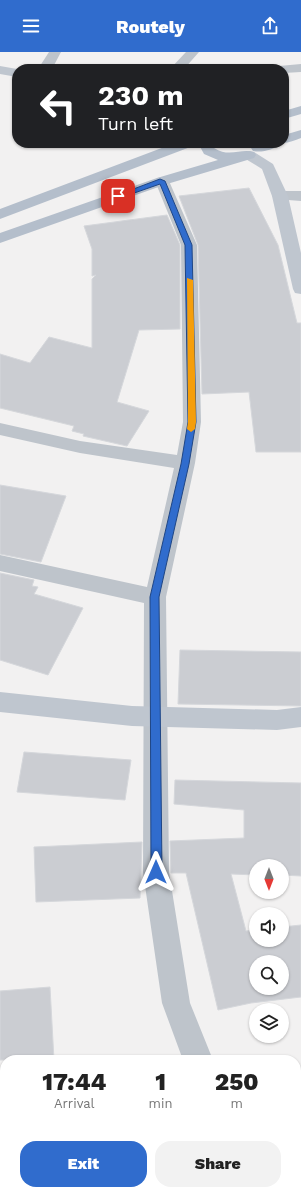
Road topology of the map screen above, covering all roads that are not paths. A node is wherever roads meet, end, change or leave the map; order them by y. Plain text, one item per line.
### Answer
1 (55, 52) edge
2 (192, 52) edge
3 (48, 64) edge
4 (181, 64) edge
5 (301, 68) edge
6 (289, 69) edge
7 (0, 70) edge
8 (12, 72) edge
9 (301, 110) edge
10 (289, 114) edge
11 (301, 134) edge
12 (289, 138) edge
13 (175, 148) edge
14 (206, 148) edge
15 (255, 149) edge
16 (162, 181) junction
17 (280, 196) junction
18 (301, 196) edge
19 (0, 214) edge
20 (0, 238) edge
21 (296, 242) edge
22 (301, 289) edge
23 (0, 429) edge
24 (185, 464) junction
25 (0, 562) edge
26 (155, 597) junction
27 (0, 702) edge
28 (156, 717) junction
29 (301, 717) edge
30 (196, 1055) edge

1 - 3 street
2 - 4 street
5 - 6 street
7 - 8 street
9 - 10 main road
11 - 12 main road
13 - 19 main road
14 - 15 main road
15 - 16 main road
15 - 17 street
16 - 20 main road
16 - 24 street
17 - 18 street
17 - 21 street
21 - 22 street
23 - 24 street
24 - 26 street
25 - 26 street
26 - 28 street
27 - 28 street
28 - 29 street
28 - 30 street

